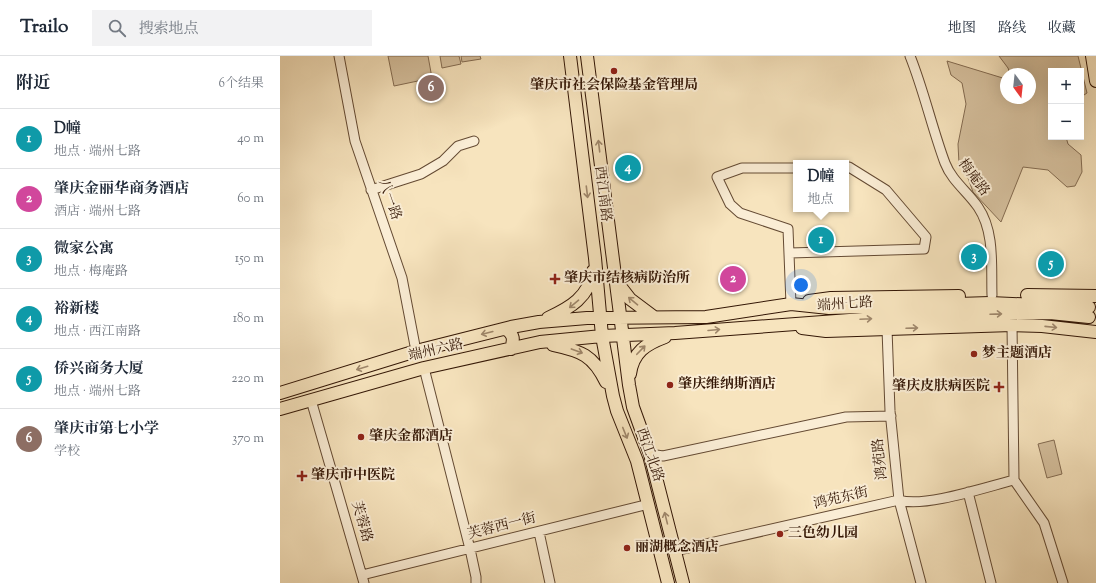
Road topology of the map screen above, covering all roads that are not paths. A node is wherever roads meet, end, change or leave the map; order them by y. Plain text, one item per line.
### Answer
1 (339, 56) edge
2 (570, 56) edge
3 (587, 56) edge
4 (910, 56) edge
5 (1092, 56) edge
6 (1096, 81) edge
7 (474, 141) dead end
8 (849, 167) edge
9 (793, 168) edge
10 (371, 190) junction
11 (609, 229) junction
12 (592, 231) junction
13 (790, 253) junction
14 (595, 258) junction
15 (616, 281) junction
16 (992, 295) junction
17 (1096, 296) edge
18 (792, 304) junction
19 (654, 317) junction
20 (601, 318) junction
21 (620, 318) junction
22 (539, 322) junction
23 (775, 325) junction
24 (1012, 325) junction
25 (506, 328) junction
26 (887, 329) junction
27 (1096, 332) edge
28 (676, 334) junction
29 (621, 335) junction
30 (602, 336) junction
31 (540, 342) junction
32 (511, 349) junction
33 (416, 351) junction
34 (424, 368) junction
35 (628, 385) junction
36 (280, 393) edge
37 (613, 396) junction
38 (312, 400) junction
39 (633, 407) junction
40 (280, 409) edge
41 (617, 411) junction
42 (891, 416) junction
43 (650, 454) junction
44 (1014, 480) junction
45 (968, 492) junction
46 (899, 500) junction
47 (649, 504) junction
48 (539, 532) junction
49 (470, 549) junction
50 (675, 551) junction
51 (363, 579) edge
52 (476, 583) edge
53 (550, 583) edge
54 (668, 583) edge
55 (683, 583) edge
56 (921, 583) edge
57 (991, 583) edge
58 (1063, 583) edge

1 - 10 street, 八一路
2 -> 12 main road, 西江南路
11 -> 3 main road, 西江南路
4 - 16 street, 梅庵路
5 - 6 main road
7 - 10 street
8 - 13 street
9 - 13 street
10 - 33 street, 八一路
11 - 12 main road
11 - 15 main road, 西江南路
12 - 14 main road, 西江南路
13 - 18 street
14 - 20 main road, 西江南路
14 -> 22 main road
19 -> 15 main road
15 - 21 main road, 西江南路
16 - 17 main road
16 - 18 main road
18 - 19 main road, 端州七路
23 -> 18 main road, 端州七路
19 - 21 main road, 端州七路
20 - 21 main road, 端州七路
20 - 22 main road, 端州七路
20 - 30 main road, 西江南路
21 - 29 main road, 西江南路
22 - 25 main road, 端州六路
23 - 26 main road
28 -> 23 main road, 端州七路
26 -> 24 main road
24 -> 27 main road
24 - 44 street
25 - 32 main road
25 -> 33 main road, 端州六路
26 - 42 street, 鸿苑路
28 - 29 main road, 端州七路
35 -> 28 main road
29 - 30 main road, 端州七路
29 - 35 main road, 西江北路
30 - 31 main road, 端州六路
30 - 37 main road, 西江北路
31 - 32 main road, 端州六路
31 -> 37 main road
32 - 34 main road, 端州六路
33 -> 36 main road, 端州六路
34 - 38 main road, 端州六路
34 - 49 street
35 - 39 main road, 西江北路
37 - 41 main road, 西江北路
38 - 40 main road, 端州六路
38 - 51 street, 芙蓉路
39 - 41 main road
39 - 43 main road, 西江北路
41 -> 47 main road, 西江北路
42 - 43 street
42 - 46 street, 鸿苑路
50 -> 43 main road, 西江北路
44 - 45 street, 鸿苑东街
44 - 58 street
45 - 46 street, 鸿苑东街
45 - 57 street
46 - 50 street, 鸿苑东街
46 - 56 street, 鸿苑路
47 - 48 street, 芙蓉西一街
47 - 54 main road, 西江北路
48 - 49 street, 芙蓉西一街
48 - 53 street
49 - 51 street, 芙蓉西一街
49 - 52 street
50 - 55 main road, 西江北路

